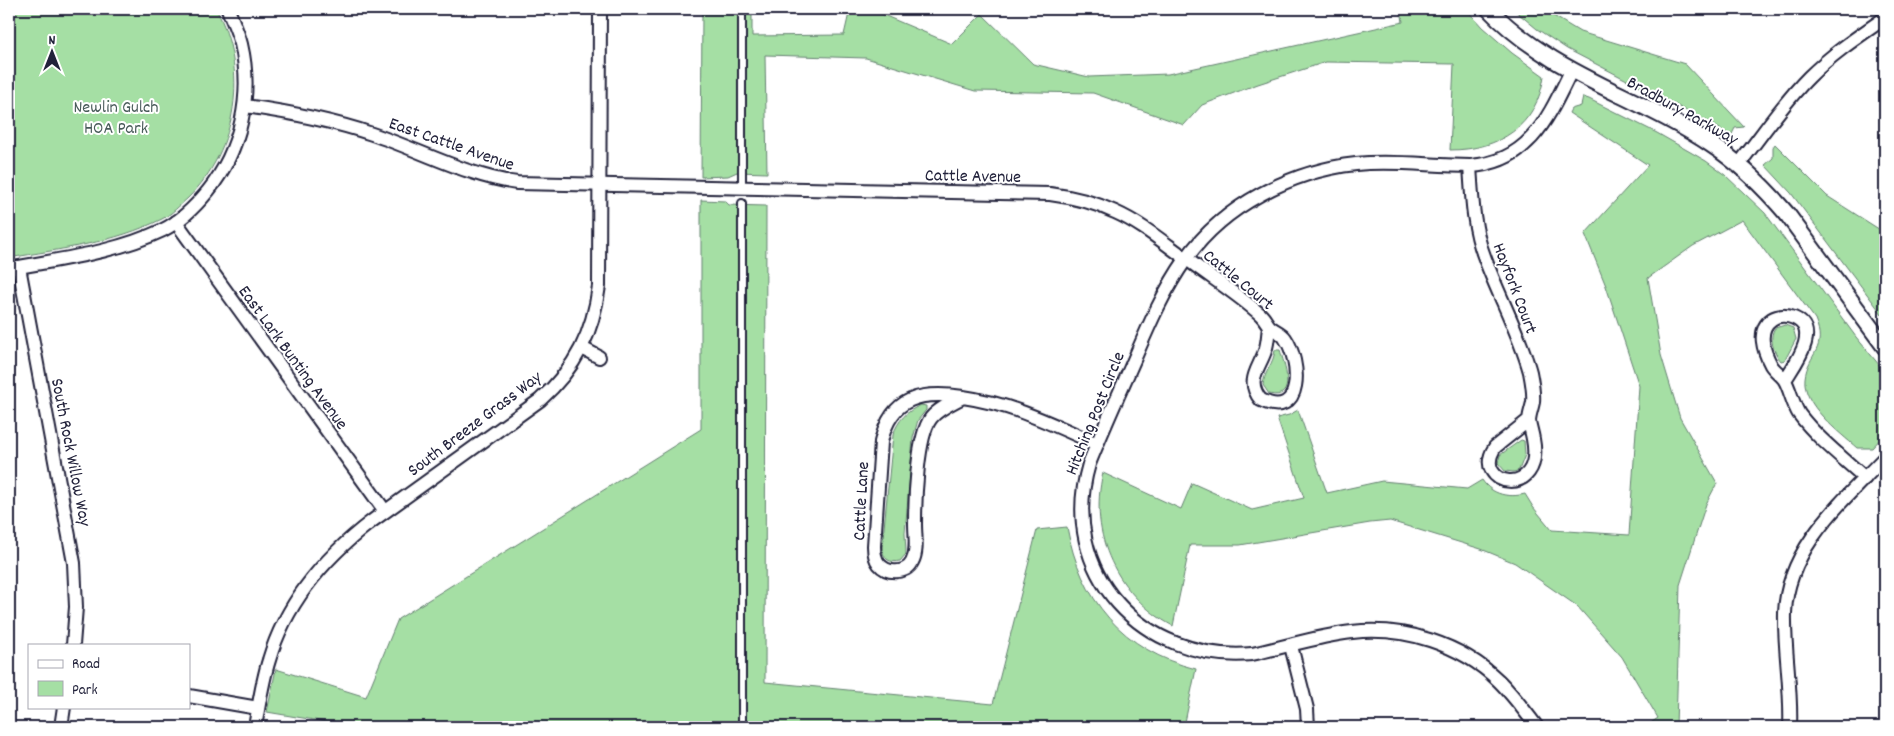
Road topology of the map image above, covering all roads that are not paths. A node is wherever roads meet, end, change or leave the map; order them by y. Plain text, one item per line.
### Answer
1 (228, 9) edge
2 (600, 9) edge
3 (742, 9) edge
4 (1489, 9) edge
5 (1885, 18) edge
6 (1571, 72) junction
7 (244, 106) junction
8 (1739, 164) junction
9 (1470, 166) junction
10 (599, 186) junction
11 (742, 189) junction
12 (742, 202) dead end
13 (176, 222) junction
14 (1186, 259) junction
15 (14, 268) edge
16 (1269, 326) junction
17 (1885, 347) edge
18 (582, 348) junction
19 (598, 357) dead end
20 (1785, 380) junction
21 (963, 397) junction
22 (1529, 420) junction
23 (1097, 444) junction
24 (1885, 457) edge
25 (1865, 478) junction
26 (385, 511) junction
27 (73, 644) edge
28 (1290, 646) junction
29 (190, 696) edge
30 (64, 708) edge
31 (258, 708) junction
32 (61, 727) edge
33 (255, 727) edge
34 (742, 727) edge
35 (1308, 727) edge
36 (1537, 727) edge
37 (1790, 727) edge

1 - 7 street
2 - 10 street, South Breeze Grass Way
3 - 11 lane
4 - 6 street, Bradbury Parkway
5 - 8 street
6 - 8 street, Bradbury Parkway
6 - 9 street, Hitching Post Circle
7 - 10 street, East Cattle Avenue
7 - 13 street
8 - 17 street, Bradbury Parkway
9 - 14 street, Hitching Post Circle
9 - 22 street, Hayfork Court
10 - 11 street, East Cattle Avenue
10 - 18 street, South Breeze Grass Way
11 - 14 street, Cattle Avenue
12 - 34 lane
13 - 15 street
13 - 26 street, East Lark Bunting Avenue
14 - 16 street, Cattle Court
14 - 23 street, Hitching Post Circle
15 - 27 street, South Rock Willow Way
16 - 16 street, Cattle Court
18 - 19 street
18 - 26 street, South Breeze Grass Way
20 - 20 street
20 - 25 street
21 - 21 street, Cattle Lane
21 - 23 street, Cattle Lane
22 - 22 street, Hayfork Court
23 - 28 street, Hitching Post Circle
24 - 25 street
25 - 37 street
26 - 31 street, South Breeze Grass Way
28 - 35 street
28 - 36 street, Hitching Post Circle
29 - 31 street
30 - 32 street
31 - 33 street, South Breeze Grass Way

